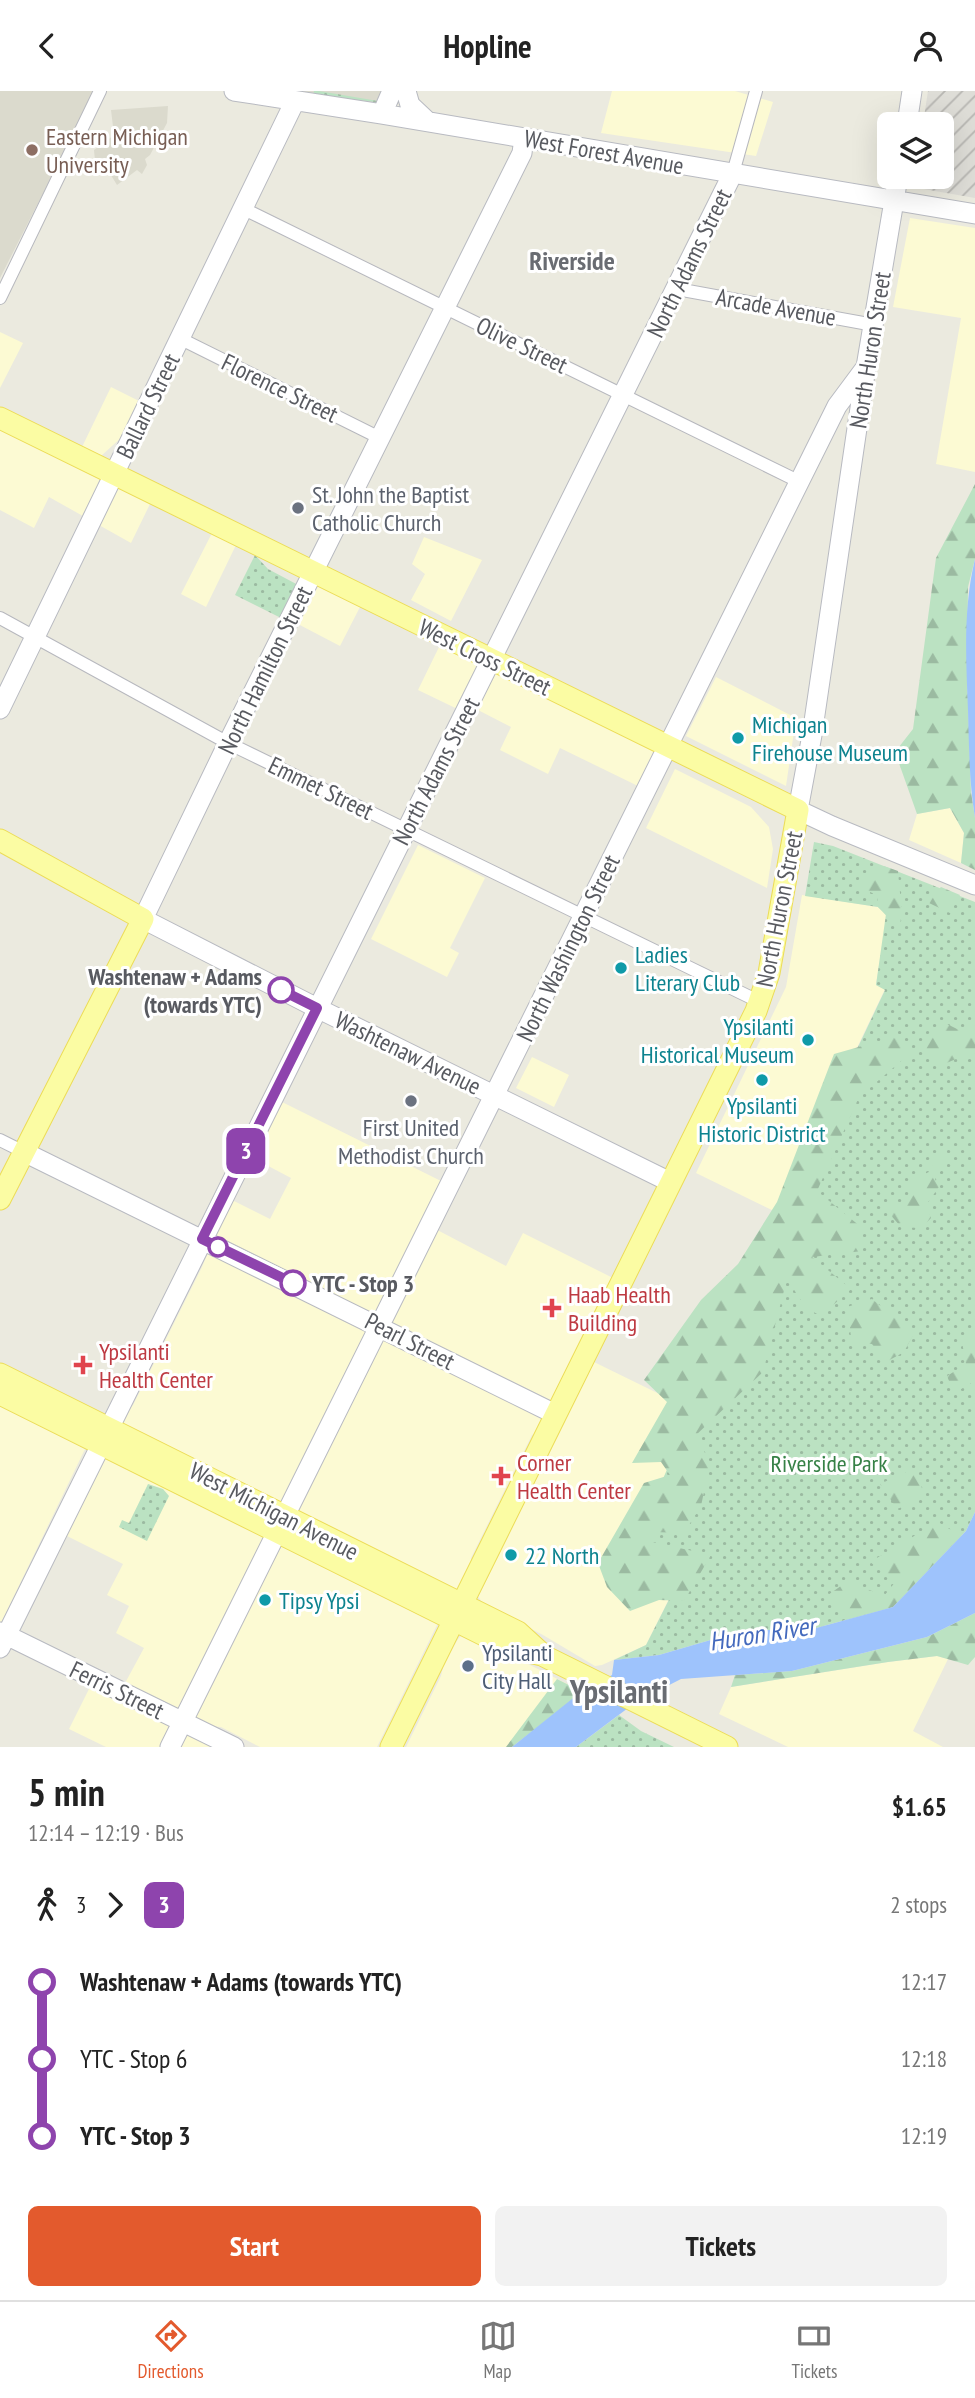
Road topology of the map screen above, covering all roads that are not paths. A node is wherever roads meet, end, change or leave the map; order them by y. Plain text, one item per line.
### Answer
1 (100, 91) edge
2 (234, 91) edge
3 (392, 91) edge
4 (406, 91) edge
5 (756, 91) edge
6 (912, 91) edge
7 (295, 101) junction
8 (908, 112) edge
9 (382, 114) junction
10 (426, 121) junction
11 (524, 138) junction
12 (733, 173) junction
13 (896, 189) edge
14 (894, 200) junction
15 (244, 209) junction
16 (975, 214) edge
17 (677, 289) junction
18 (0, 298) edge
19 (445, 307) junction
20 (874, 325) junction
21 (181, 339) junction
22 (866, 367) junction
23 (624, 395) junction
24 (0, 418) edge
25 (380, 437) junction
26 (115, 475) junction
27 (800, 482) junction
28 (313, 572) junction
29 (0, 618) edge
30 (34, 638) junction
31 (491, 660) junction
32 (0, 709) edge
33 (228, 743) junction
34 (668, 748) junction
35 (798, 810) junction
36 (406, 829) junction
37 (0, 840) edge
38 (972, 884) edge
39 (584, 917) junction
40 (143, 919) junction
41 (760, 1002) junction
42 (317, 1008) junction
43 (495, 1095) junction
44 (0, 1140) edge
45 (24, 1152) junction
46 (670, 1182) junction
47 (0, 1199) edge
48 (202, 1239) junction
49 (380, 1326) junction
50 (0, 1374) edge
51 (0, 1394) edge
52 (555, 1414) junction
53 (104, 1436) junction
54 (281, 1524) junction
55 (457, 1612) junction
56 (2, 1639) edge
57 (182, 1722) junction
58 (170, 1747) edge
59 (234, 1747) edge
60 (390, 1747) edge
61 (727, 1747) edge

1 - 18 street
2 - 7 street, West Forest Avenue
3 - 9 street
4 - 10 street
5 - 12 street, North Adams Street
6 - 8 street
7 - 9 street, West Forest Avenue
7 - 15 street, Ballard Street
9 - 10 street, West Forest Avenue
10 - 11 street, West Forest Avenue
11 - 12 street, West Forest Avenue
11 - 19 street, North Hamilton Street
12 - 14 street, West Forest Avenue
12 - 17 street, North Adams Street
13 - 14 street, North Huron Street
14 - 16 street, West Forest Avenue
14 - 20 street, North Huron Street
15 - 19 street, Olive Street
15 - 21 street, Ballard Street
17 - 20 street, Arcade Avenue
17 - 23 street, North Adams Street
19 - 23 street, Olive Street
19 - 25 street, North Hamilton Street
20 - 22 street, North Huron Street
21 - 25 street, Florence Street
21 - 26 street, Ballard Street
22 - 27 street, North Washington Street
22 - 35 street, North Huron Street
23 - 27 street, Olive Street
23 - 31 street, North Adams Street
24 - 26 main road, West Cross Street
25 - 28 street, North Hamilton Street
26 - 28 main road, West Cross Street
26 - 30 street, Ballard Street
27 - 34 street, North Washington Street
28 - 31 main road, West Cross Street
28 - 33 street, North Hamilton Street
29 - 30 street, Emmet Street
30 - 32 street, Ballard Street
30 - 33 street, Emmet Street
31 - 34 main road, West Cross Street
31 - 36 street, North Adams Street
33 - 36 street, Emmet Street
33 - 40 street, North Hamilton Street
34 - 35 main road, West Cross Street
34 - 39 street, North Washington Street
35 - 38 street, West Cross Street
35 - 41 main road, North Huron Street
36 - 39 street, Emmet Street
36 - 42 street, North Adams Street
37 - 40 main road, Washtenaw Avenue
39 - 41 street, Emmet Street
39 - 43 street, North Washington Street
40 - 42 street, Washtenaw Avenue
40 - 45 main road, North Hamilton Street
41 - 46 main road, North Huron Street
42 - 43 street, Washtenaw Avenue
42 - 48 street, North Adams Street
43 - 46 street, Washtenaw Avenue
43 - 49 street, North Washington Street
44 - 45 street, Pearl Street
45 - 47 main road, North Hamilton Street
45 - 48 street, Pearl Street
46 - 52 main road, North Huron Street
48 - 49 street, Pearl Street
48 - 53 street, North Adams Street
49 - 52 street, Pearl Street
49 - 54 street, North Washington Street
50 - 53 main road, West Michigan Avenue
51 - 53 main road, West Michigan Avenue
52 - 55 main road, North Huron Street
53 - 54 main road, West Michigan Avenue
53 - 56 street, North Adams Street
54 - 55 main road, West Michigan Avenue
54 - 57 street, North Washington Street
55 - 60 main road, North Huron Street
55 - 61 main road, West Michigan Avenue
56 - 57 street, Ferris Street
57 - 58 street, North Washington Street
57 - 59 street, Ferris Street

